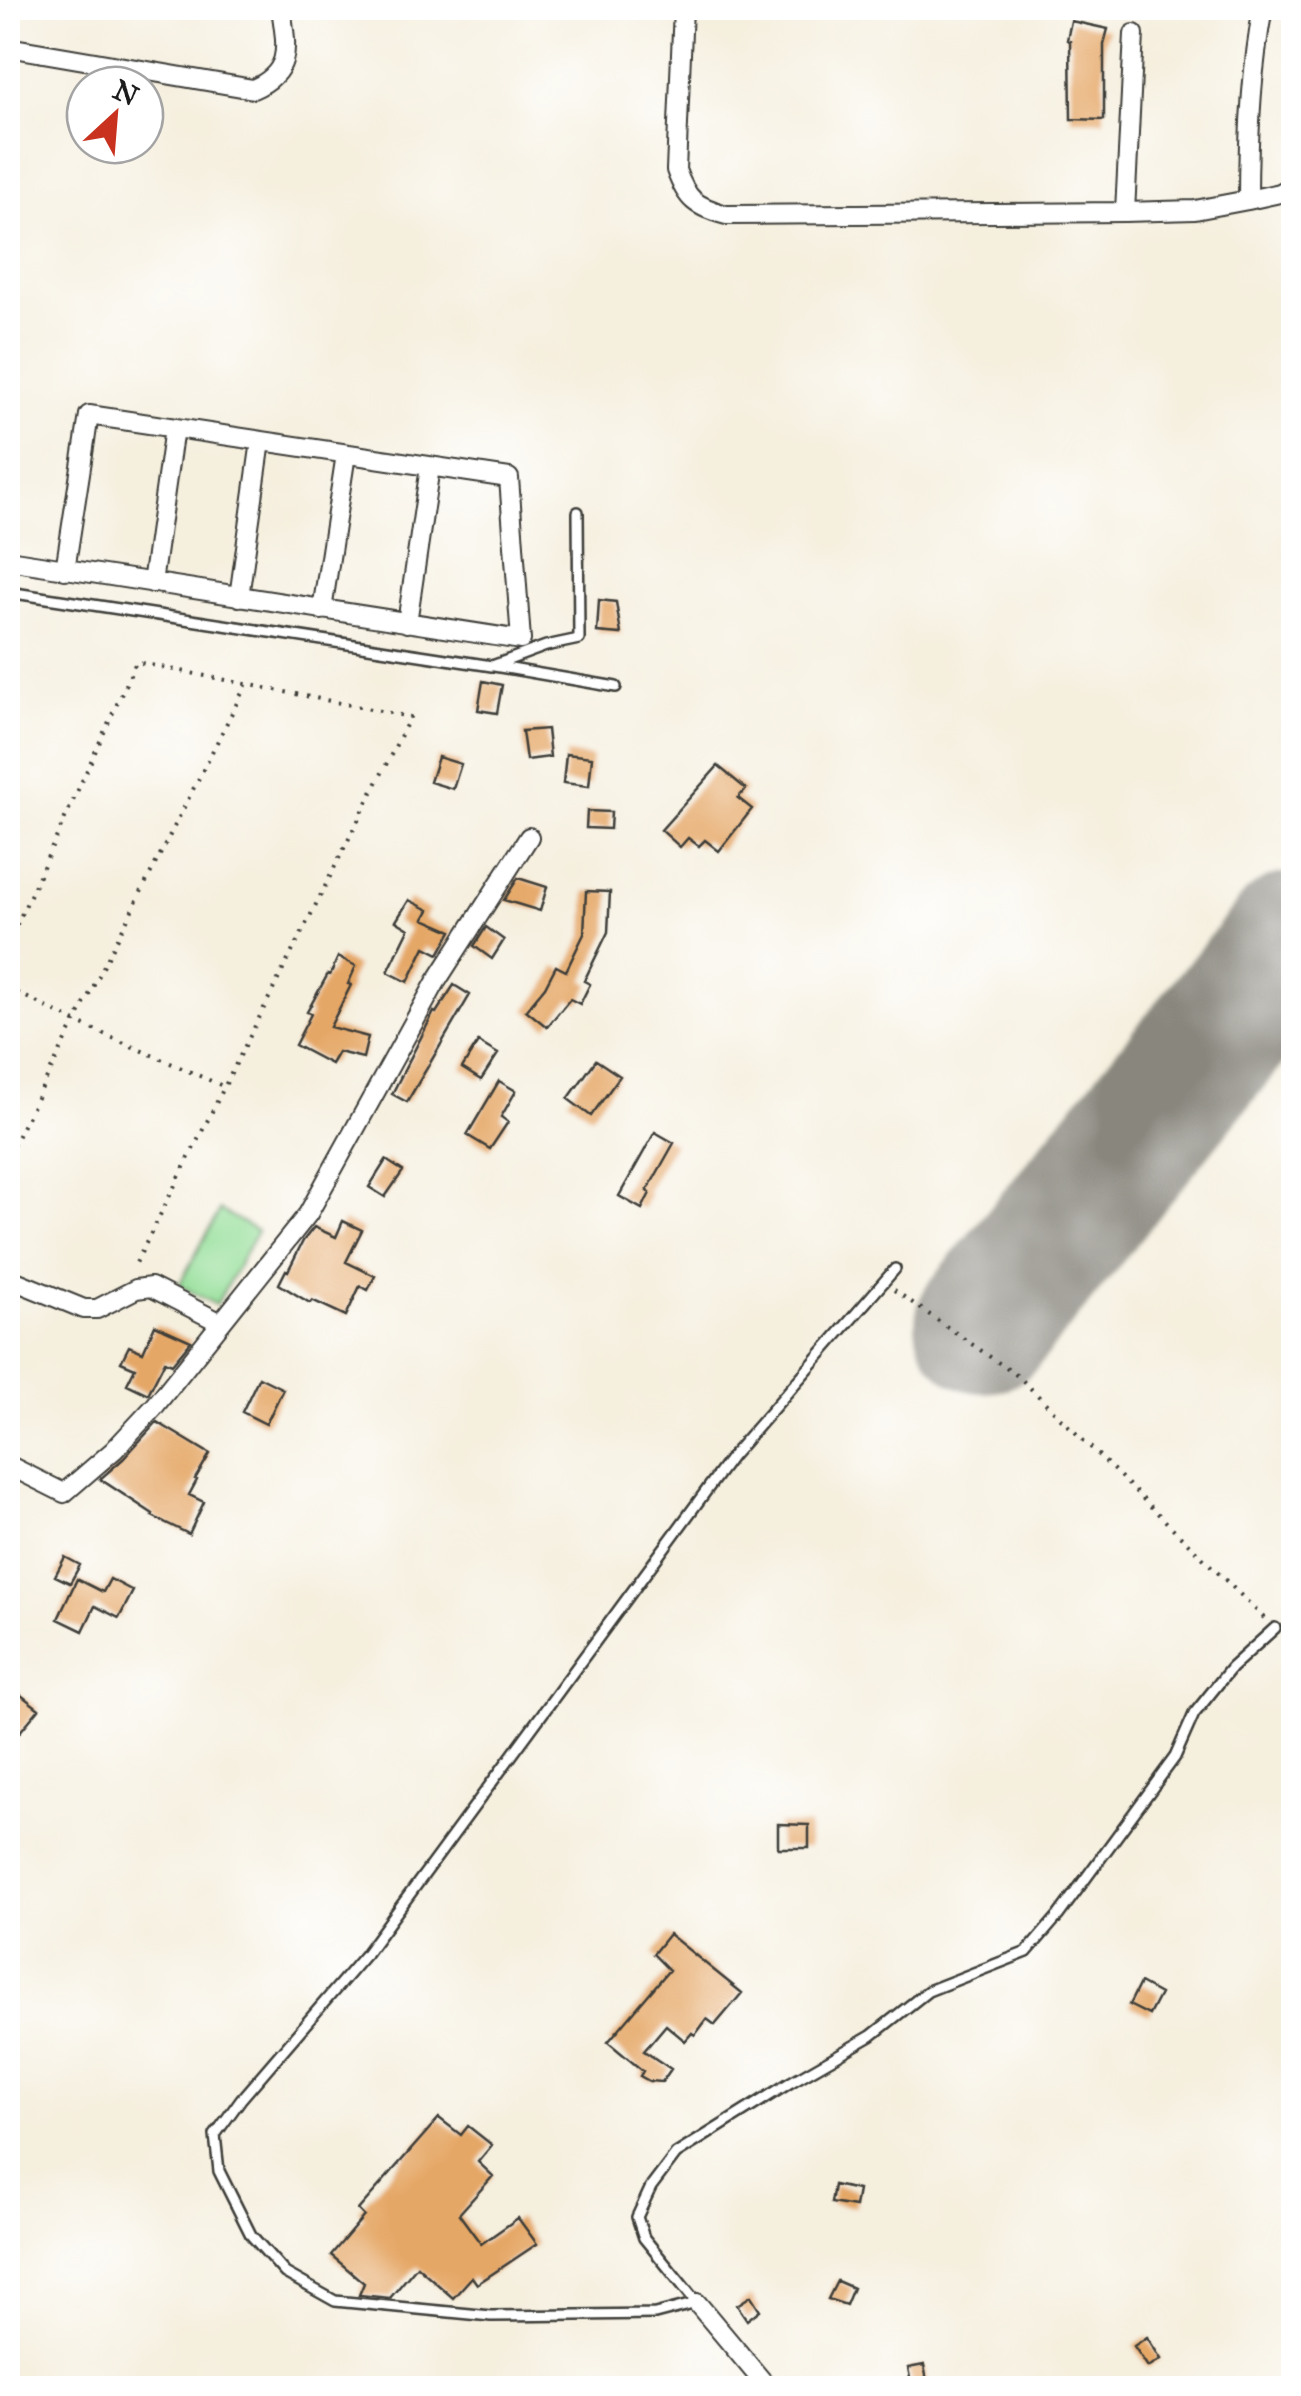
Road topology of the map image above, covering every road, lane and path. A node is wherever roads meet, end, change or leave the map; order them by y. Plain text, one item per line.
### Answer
1 (280, 8) edge
2 (683, 8) edge
3 (1264, 8) edge
4 (1134, 34) dead end
5 (8, 47) edge
6 (1294, 186) edge
7 (1248, 200) junction
8 (1126, 212) junction
9 (174, 428) junction
10 (261, 441) junction
11 (346, 454) junction
12 (430, 466) junction
13 (578, 512) dead end
14 (8, 560) edge
15 (65, 570) junction
16 (152, 583) junction
17 (8, 592) edge
18 (239, 597) junction
19 (322, 610) junction
20 (408, 623) junction
21 (492, 666) junction
22 (246, 683) junction
23 (616, 687) dead end
24 (529, 837) dead end
25 (8, 944) edge
26 (8, 988) edge
27 (74, 1022) junction
28 (225, 1087) junction
29 (8, 1155) edge
30 (895, 1270) dead end
31 (8, 1278) edge
32 (884, 1282) junction
33 (121, 1296) junction
34 (221, 1324) junction
35 (8, 1465) edge
36 (1275, 1628) joint
37 (697, 2303) junction
38 (768, 2388) edge

1 - 5 street
2 - 8 street
3 - 7 street
4 - 8 street
6 - 7 street
7 - 8 street
9 - 10 street
9 - 15 street
9 - 16 street
10 - 11 street
10 - 18 street
11 - 12 street
11 - 19 street
12 - 20 street
12 - 20 street
13 - 21 lane
14 - 15 street
15 - 16 street
16 - 18 street
17 - 21 lane
18 - 19 street
19 - 20 street
21 - 23 lane
22 - 25 path
22 - 27 path
22 - 28 path
24 - 34 street
26 - 27 path
27 - 28 path
27 - 29 path
28 - 33 path
30 - 32 lane
31 - 33 street
32 - 36 path
32 - 37 lane
33 - 34 street
34 - 35 street
36 - 37 lane
37 - 38 street

